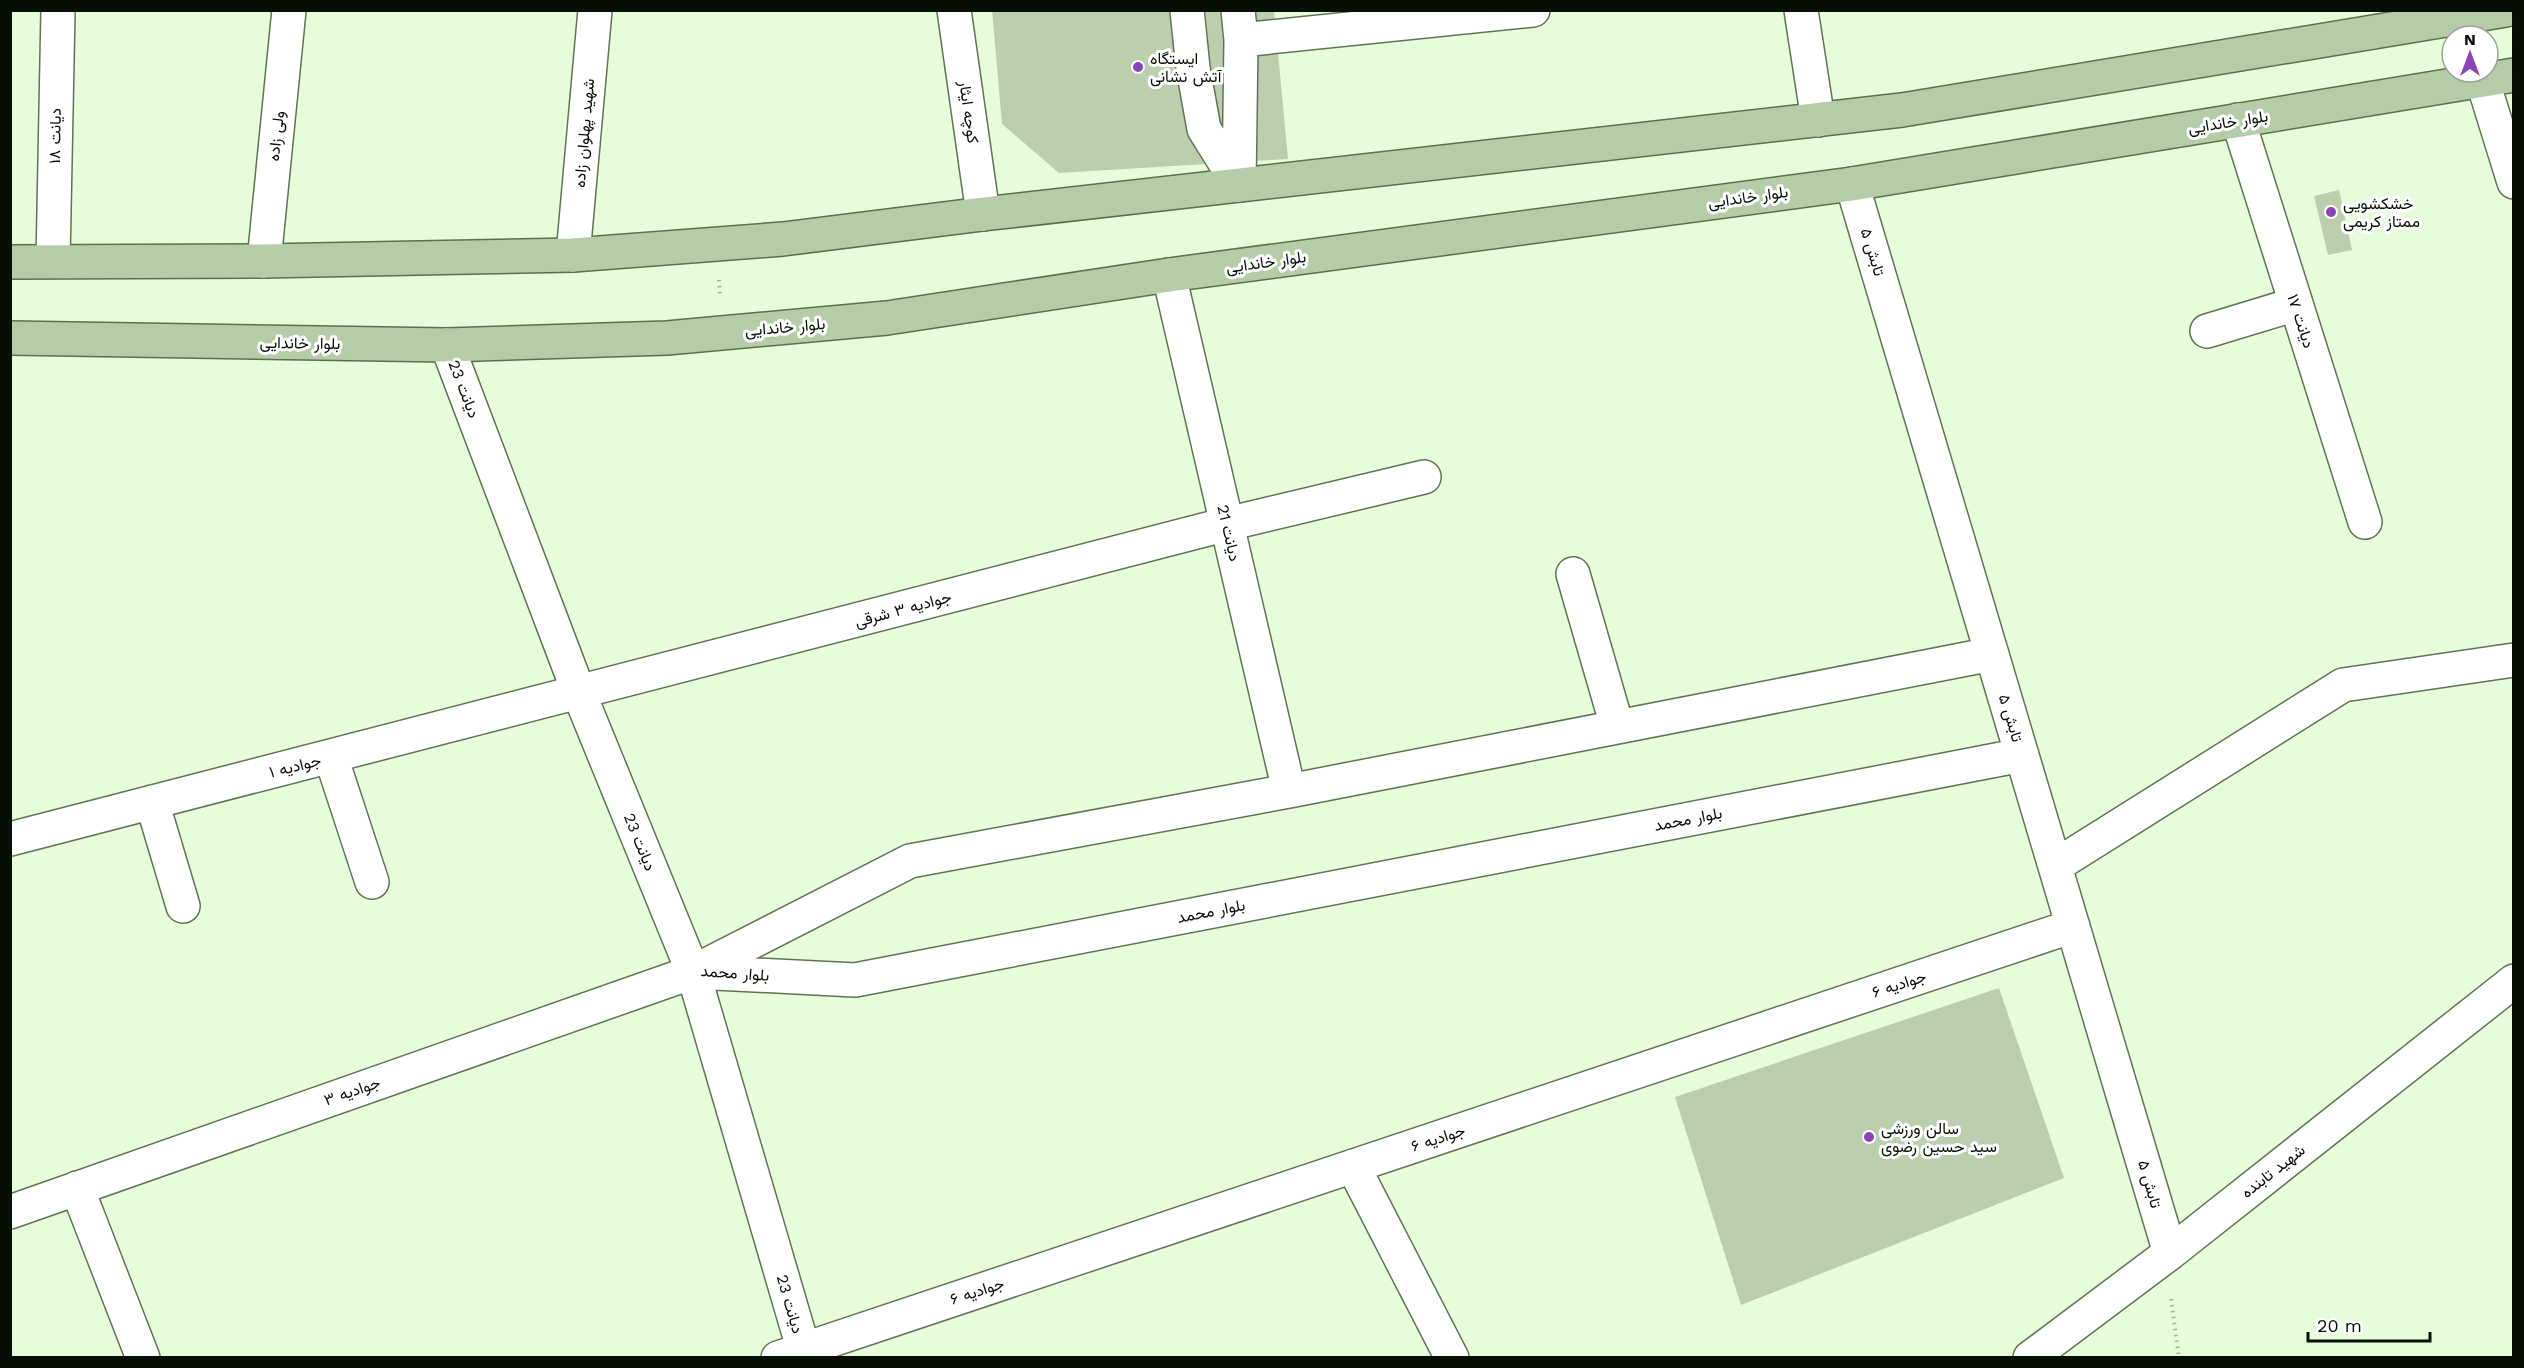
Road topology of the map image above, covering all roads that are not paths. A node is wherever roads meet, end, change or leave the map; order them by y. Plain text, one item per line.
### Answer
1 (58, 10) edge
2 (289, 10) edge
3 (595, 10) edge
4 (954, 10) edge
5 (1187, 10) edge
6 (1533, 10) edge
7 (1801, 10) edge
8 (2506, 10) edge
9 (2455, 15) edge
10 (1240, 26) edge
11 (2456, 84) edge
12 (2499, 84) edge
13 (1818, 120) junction
14 (2238, 120) junction
15 (2514, 182) edge
16 (1852, 184) junction
17 (1239, 185) junction
18 (983, 214) junction
19 (573, 255) junction
20 (53, 261) junction
21 (264, 261) junction
22 (10, 262) edge
23 (1169, 275) junction
24 (2296, 304) junction
25 (2207, 331) dead end
26 (10, 339) edge
27 (447, 345) junction
28 (1424, 477) dead end
29 (2365, 522) dead end
30 (1227, 524) junction
31 (1573, 574) dead end
32 (1992, 654) junction
33 (2514, 660) edge
34 (579, 693) junction
35 (1617, 726) junction
36 (2022, 755) junction
37 (331, 757) junction
38 (1289, 791) junction
39 (152, 802) junction
40 (10, 839) edge
41 (2055, 866) junction
42 (372, 882) dead end
43 (183, 906) dead end
44 (2073, 926) junction
45 (693, 972) junction
46 (2514, 981) edge
47 (1353, 1166) junction
48 (77, 1188) junction
49 (10, 1212) edge
50 (2170, 1253) junction
51 (796, 1354) edge
52 (143, 1358) edge
53 (1452, 1358) edge
54 (2030, 1358) edge

1 - 20 street, دیانت ۱۸
2 - 21 street, ولی زاده
3 - 19 street, شهید پهلوان زاده
4 - 18 street, کوچه ایثار
5 - 17 street
6 - 10 street
7 - 13 street
8 - 9 main road
9 - 13 main road
10 - 17 street
11 - 14 main road, بلوار خاندایی
12 - 15 street
13 - 17 main road
14 - 16 main road, بلوار خاندایی
14 - 24 street, دیانت ۱۷
16 - 23 main road, بلوار خاندایی
16 - 32 street, تابش ۵
17 - 18 main road
18 - 19 main road
19 - 21 main road
20 - 21 main road
20 - 22 main road
23 - 27 main road, بلوار خاندایی
23 - 30 street, دیانت 21
24 - 25 street
24 - 29 street, دیانت ۱۷
26 - 27 main road, بلوار خاندایی
27 - 34 street, دیانت 23
28 - 30 street, جوادیه ۳ شرقی
30 - 34 street, جوادیه ۳ شرقی
30 - 38 street, دیانت 21
31 - 35 street
32 - 35 street, بلوار محمد
32 - 36 street, تابش ۵
33 - 41 street
34 - 37 street, جوادیه ۱
34 - 45 street, دیانت 23
35 - 38 street, بلوار محمد
36 - 41 street, تابش ۵
36 - 45 street, بلوار محمد
37 - 39 street, جوادیه ۱
37 - 42 street
38 - 45 street, بلوار محمد
39 - 40 street, جوادیه ۱
39 - 43 street
41 - 44 street, تابش ۵
44 - 47 street, جوادیه ۶
44 - 50 street, تابش ۵
45 - 48 street, جوادیه ۳
45 - 51 street, دیانت 23
46 - 50 street, شهید تابنده
47 - 51 street, جوادیه ۶
47 - 53 street
48 - 49 street, جوادیه ۳
48 - 52 street
50 - 54 street, شهید تابنده

